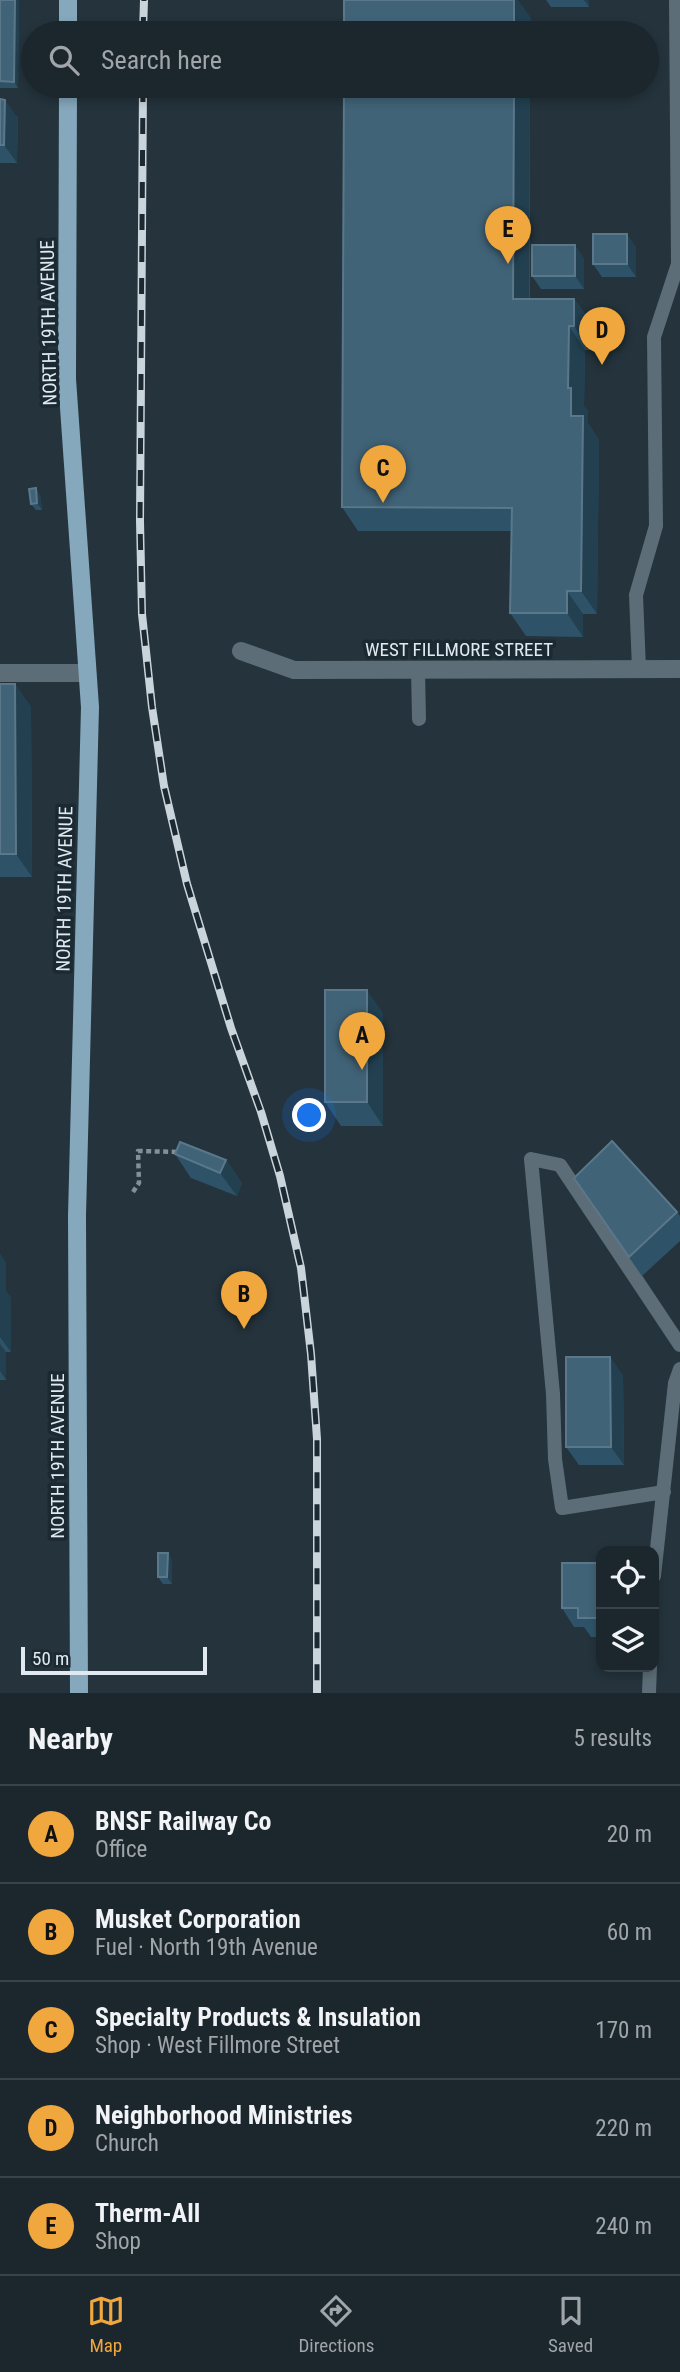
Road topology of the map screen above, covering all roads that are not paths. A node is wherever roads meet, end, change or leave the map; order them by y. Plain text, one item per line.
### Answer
1 (68, 0) edge
2 (676, 0) edge
3 (68, 21) edge
4 (68, 98) edge
5 (242, 651) dead end
6 (639, 669) junction
7 (680, 669) edge
8 (418, 670) junction
9 (0, 673) edge
10 (87, 673) junction
11 (419, 719) dead end
12 (680, 1345) edge
13 (680, 1370) edge
14 (664, 1492) junction
15 (658, 1546) edge
16 (650, 1672) edge
17 (79, 1693) edge
18 (649, 1693) edge

1 - 3 main road
2 - 6 lane
4 - 10 main road, NORTH 19TH AVENUE
5 - 8 street, WEST FILLMORE STREET
6 - 7 street, WEST FILLMORE STREET
6 - 8 street, WEST FILLMORE STREET
8 - 11 lane
9 - 10 street
10 - 17 main road, NORTH 19TH AVENUE
12 - 14 lane
13 - 14 lane
14 - 15 lane
16 - 18 lane

